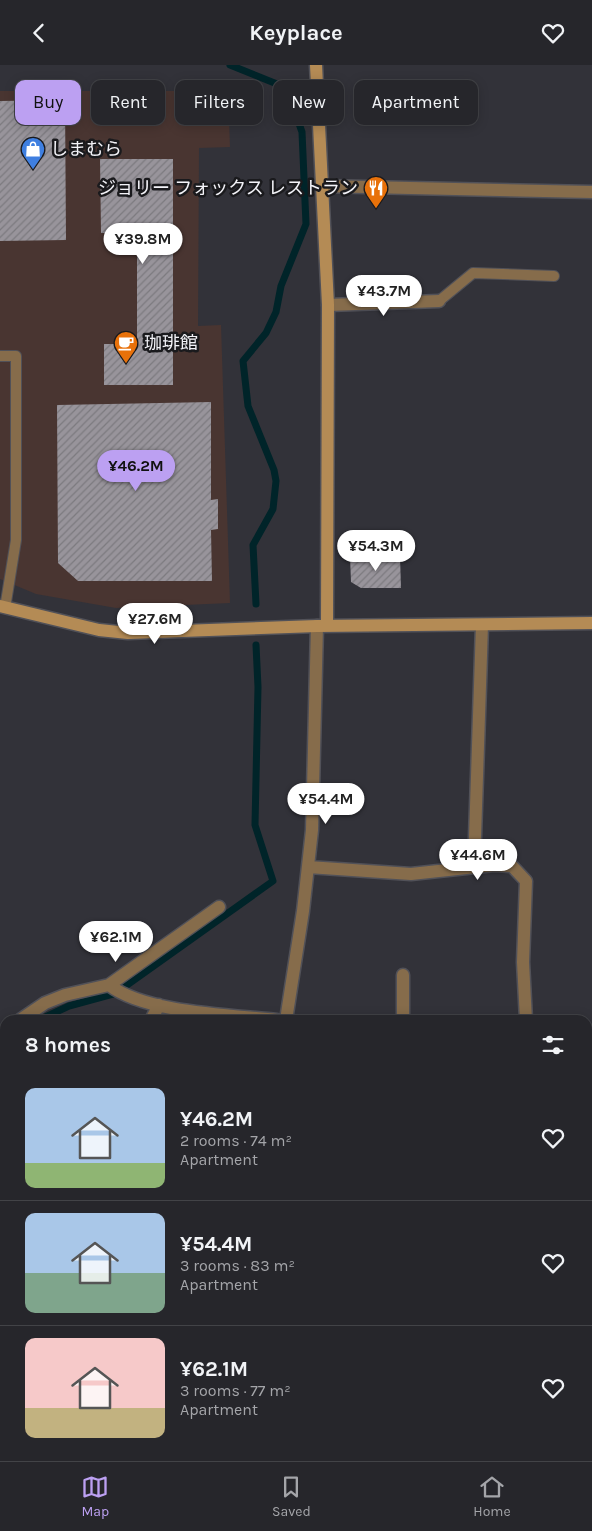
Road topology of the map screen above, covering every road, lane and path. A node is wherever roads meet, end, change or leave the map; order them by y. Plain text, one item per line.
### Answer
1 (316, 65) edge
2 (322, 186) junction
3 (592, 193) edge
4 (554, 276) dead end
5 (439, 301) joint
6 (328, 305) junction
7 (0, 356) edge
8 (2, 607) edge
9 (592, 623) edge
10 (322, 625) junction
11 (482, 625) junction
12 (308, 867) junction
13 (474, 867) junction
14 (218, 907) dead end
15 (403, 975) dead end
16 (115, 989) junction
17 (160, 1005) junction
18 (27, 1015) edge
19 (154, 1015) edge
20 (232, 1015) edge
21 (287, 1015) edge
22 (403, 1015) edge
23 (526, 1015) edge

1 - 2 street
2 - 3 street
2 - 6 street
4 - 5 lane
5 - 6 street
6 - 10 street
7 - 8 lane
8 - 10 street
9 - 11 street
10 - 11 street
10 - 12 street
11 - 13 street
12 - 13 street
12 - 21 street
13 - 23 street
14 - 16 street
15 - 22 street
16 - 17 street
16 - 18 street
17 - 19 street
17 - 20 street

